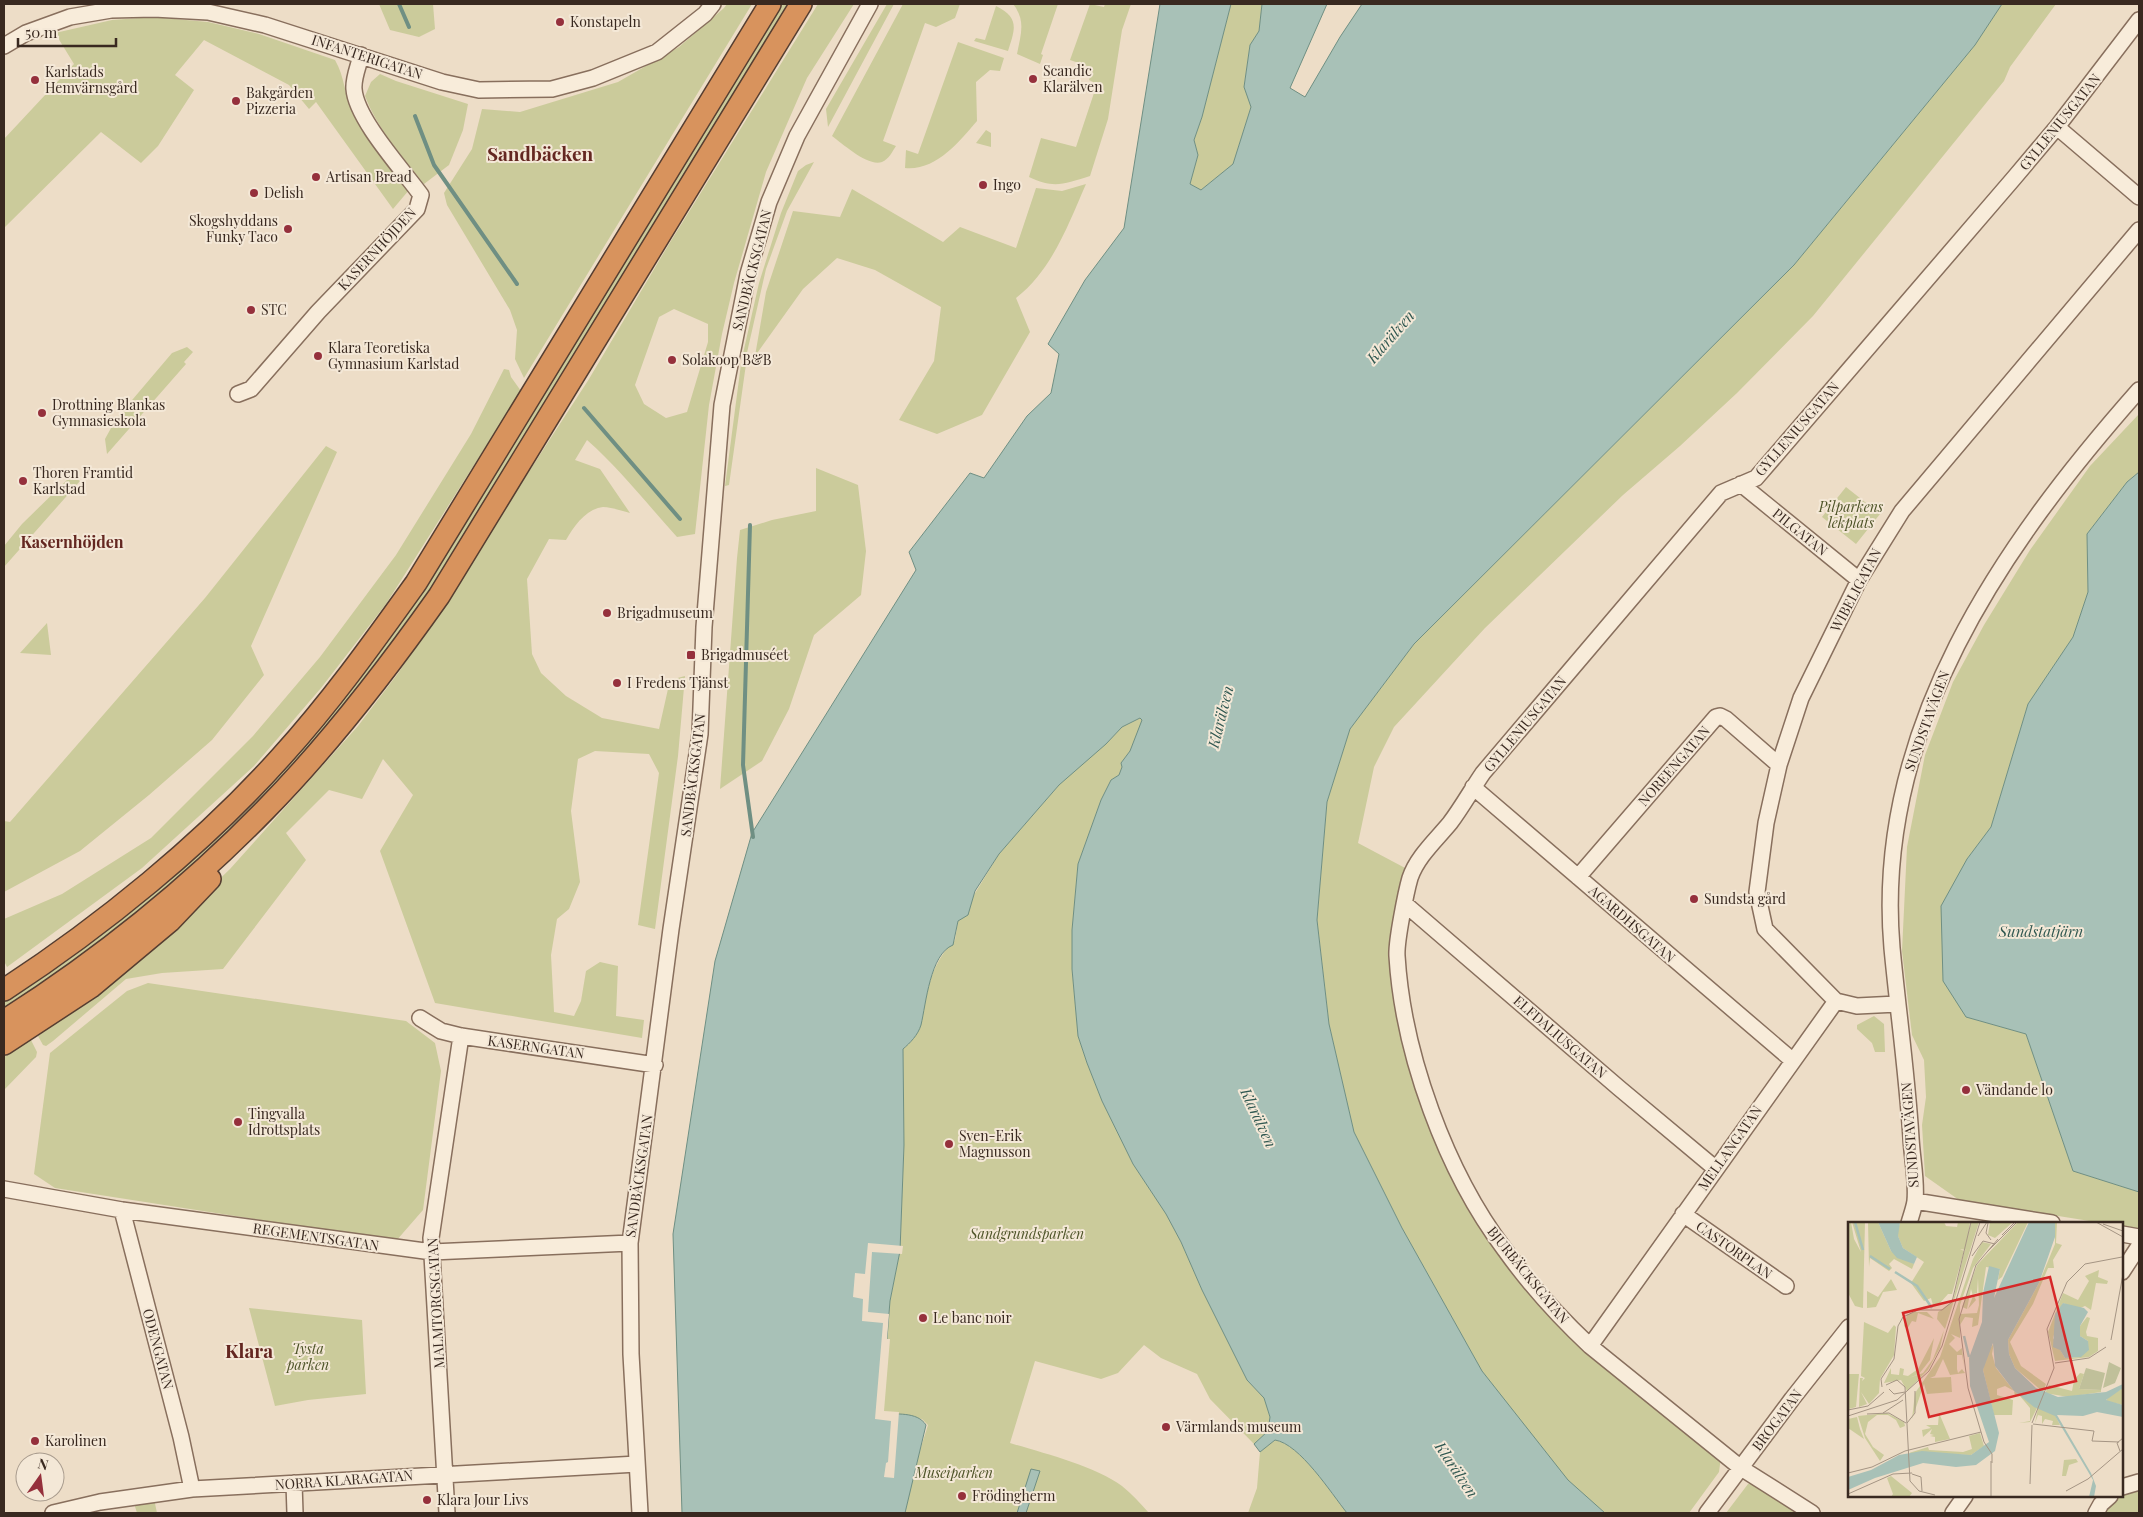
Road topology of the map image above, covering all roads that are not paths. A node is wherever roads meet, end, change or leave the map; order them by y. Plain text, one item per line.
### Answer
1 (713, 4) edge
2 (770, 4) edge
3 (801, 4) edge
4 (870, 4) edge
5 (2139, 20) edge
6 (4, 46) edge
7 (361, 55) junction
8 (2057, 126) junction
9 (2139, 197) edge
10 (2139, 230) edge
11 (2139, 390) edge
12 (238, 394) dead end
13 (1741, 484) junction
14 (1858, 580) junction
15 (1779, 765) junction
16 (1473, 787) junction
17 (264, 811) junction
18 (1578, 877) junction
19 (1405, 904) junction
20 (4, 990) edge
21 (1836, 1001) junction
22 (1897, 1004) junction
23 (420, 1018) dead end
24 (4, 1021) edge
25 (461, 1036) junction
26 (4, 1044) edge
27 (1792, 1060) junction
28 (655, 1065) junction
29 (1716, 1169) junction
30 (4, 1189) edge
31 (1915, 1201) junction
32 (122, 1210) junction
33 (1683, 1214) junction
34 (1909, 1222) edge
35 (2046, 1222) edge
36 (2123, 1234) edge
37 (2139, 1237) edge
38 (630, 1243) junction
39 (2139, 1246) edge
40 (432, 1252) junction
41 (2123, 1270) edge
42 (1786, 1286) dead end
43 (1848, 1328) edge
44 (1590, 1346) junction
45 (637, 1464) junction
46 (1741, 1468) junction
47 (445, 1474) junction
48 (2139, 1482) edge
49 (294, 1484) junction
50 (2123, 1487) edge
51 (192, 1489) junction
52 (1964, 1497) edge
53 (2109, 1497) edge
54 (54, 1513) edge
55 (295, 1513) edge
56 (447, 1513) edge
57 (640, 1513) edge
58 (1707, 1513) edge
59 (1812, 1513) edge
60 (1953, 1513) edge
61 (2096, 1513) edge

1 - 7 street, INFANTERIGATAN
2 - 20 highway
3 - 17 highway
4 - 28 street, SANDBÄCKSGATAN
5 - 8 street, GYLLENIUSGATAN
6 - 7 street, INFANTERIGATAN
7 - 12 street, KASERNHÖJDEN
8 - 9 street
8 - 13 street, GYLLENIUSGATAN
10 - 14 street, WIBELIGATAN
11 - 22 street, SUNDSTAVÄGEN
13 - 14 street, PILGATAN
13 - 16 street, GYLLENIUSGATAN
14 - 15 street, WIBELIGATAN
15 - 18 street, NOREENGATAN
15 - 21 street, WIBELIGATAN
16 - 18 street, AGARDHSGATAN
16 - 19 street, GYLLENIUSGATAN
17 - 24 highway
17 - 26 highway
18 - 27 street, AGARDHSGATAN
19 - 29 street, ELFDALIUSGATAN
19 - 44 street, BJURBÄCKSGATAN
21 - 22 street
21 - 27 street, MELLANGATAN
22 - 31 street, SUNDSTAVÄGEN
23 - 25 street, KASERNGATAN
25 - 28 street, KASERNGATAN
25 - 40 street, MALMTORGSGATAN
27 - 29 street, MELLANGATAN
28 - 38 street, SANDBÄCKSGATAN
29 - 33 street, MELLANGATAN
30 - 32 street, REGEMENTSGATAN
31 - 34 street
31 - 35 street
32 - 40 street, REGEMENTSGATAN
32 - 51 street, ODENGATAN
33 - 42 street, CASTORPLAN
33 - 44 street, MELLANGATAN
36 - 37 street
38 - 40 street, REGEMENTSGATAN
38 - 45 street, SANDBÄCKSGATAN
39 - 41 street
40 - 47 street, MALMTORGSGATAN
43 - 46 street, BROGATAN
44 - 46 street, BJURBÄCKSGATAN
45 - 47 street, NORRA KLARAGATAN
45 - 57 street, SANDBÄCKSGATAN
46 - 58 street, BROGATAN
46 - 59 street, BJURBÄCKSGATAN
47 - 49 street, NORRA KLARAGATAN
47 - 56 street, MALMTORGSGATAN
48 - 50 street
49 - 51 street, NORRA KLARAGATAN
49 - 55 street
51 - 54 street, NORRA KLARAGATAN
52 - 60 street
53 - 61 street

